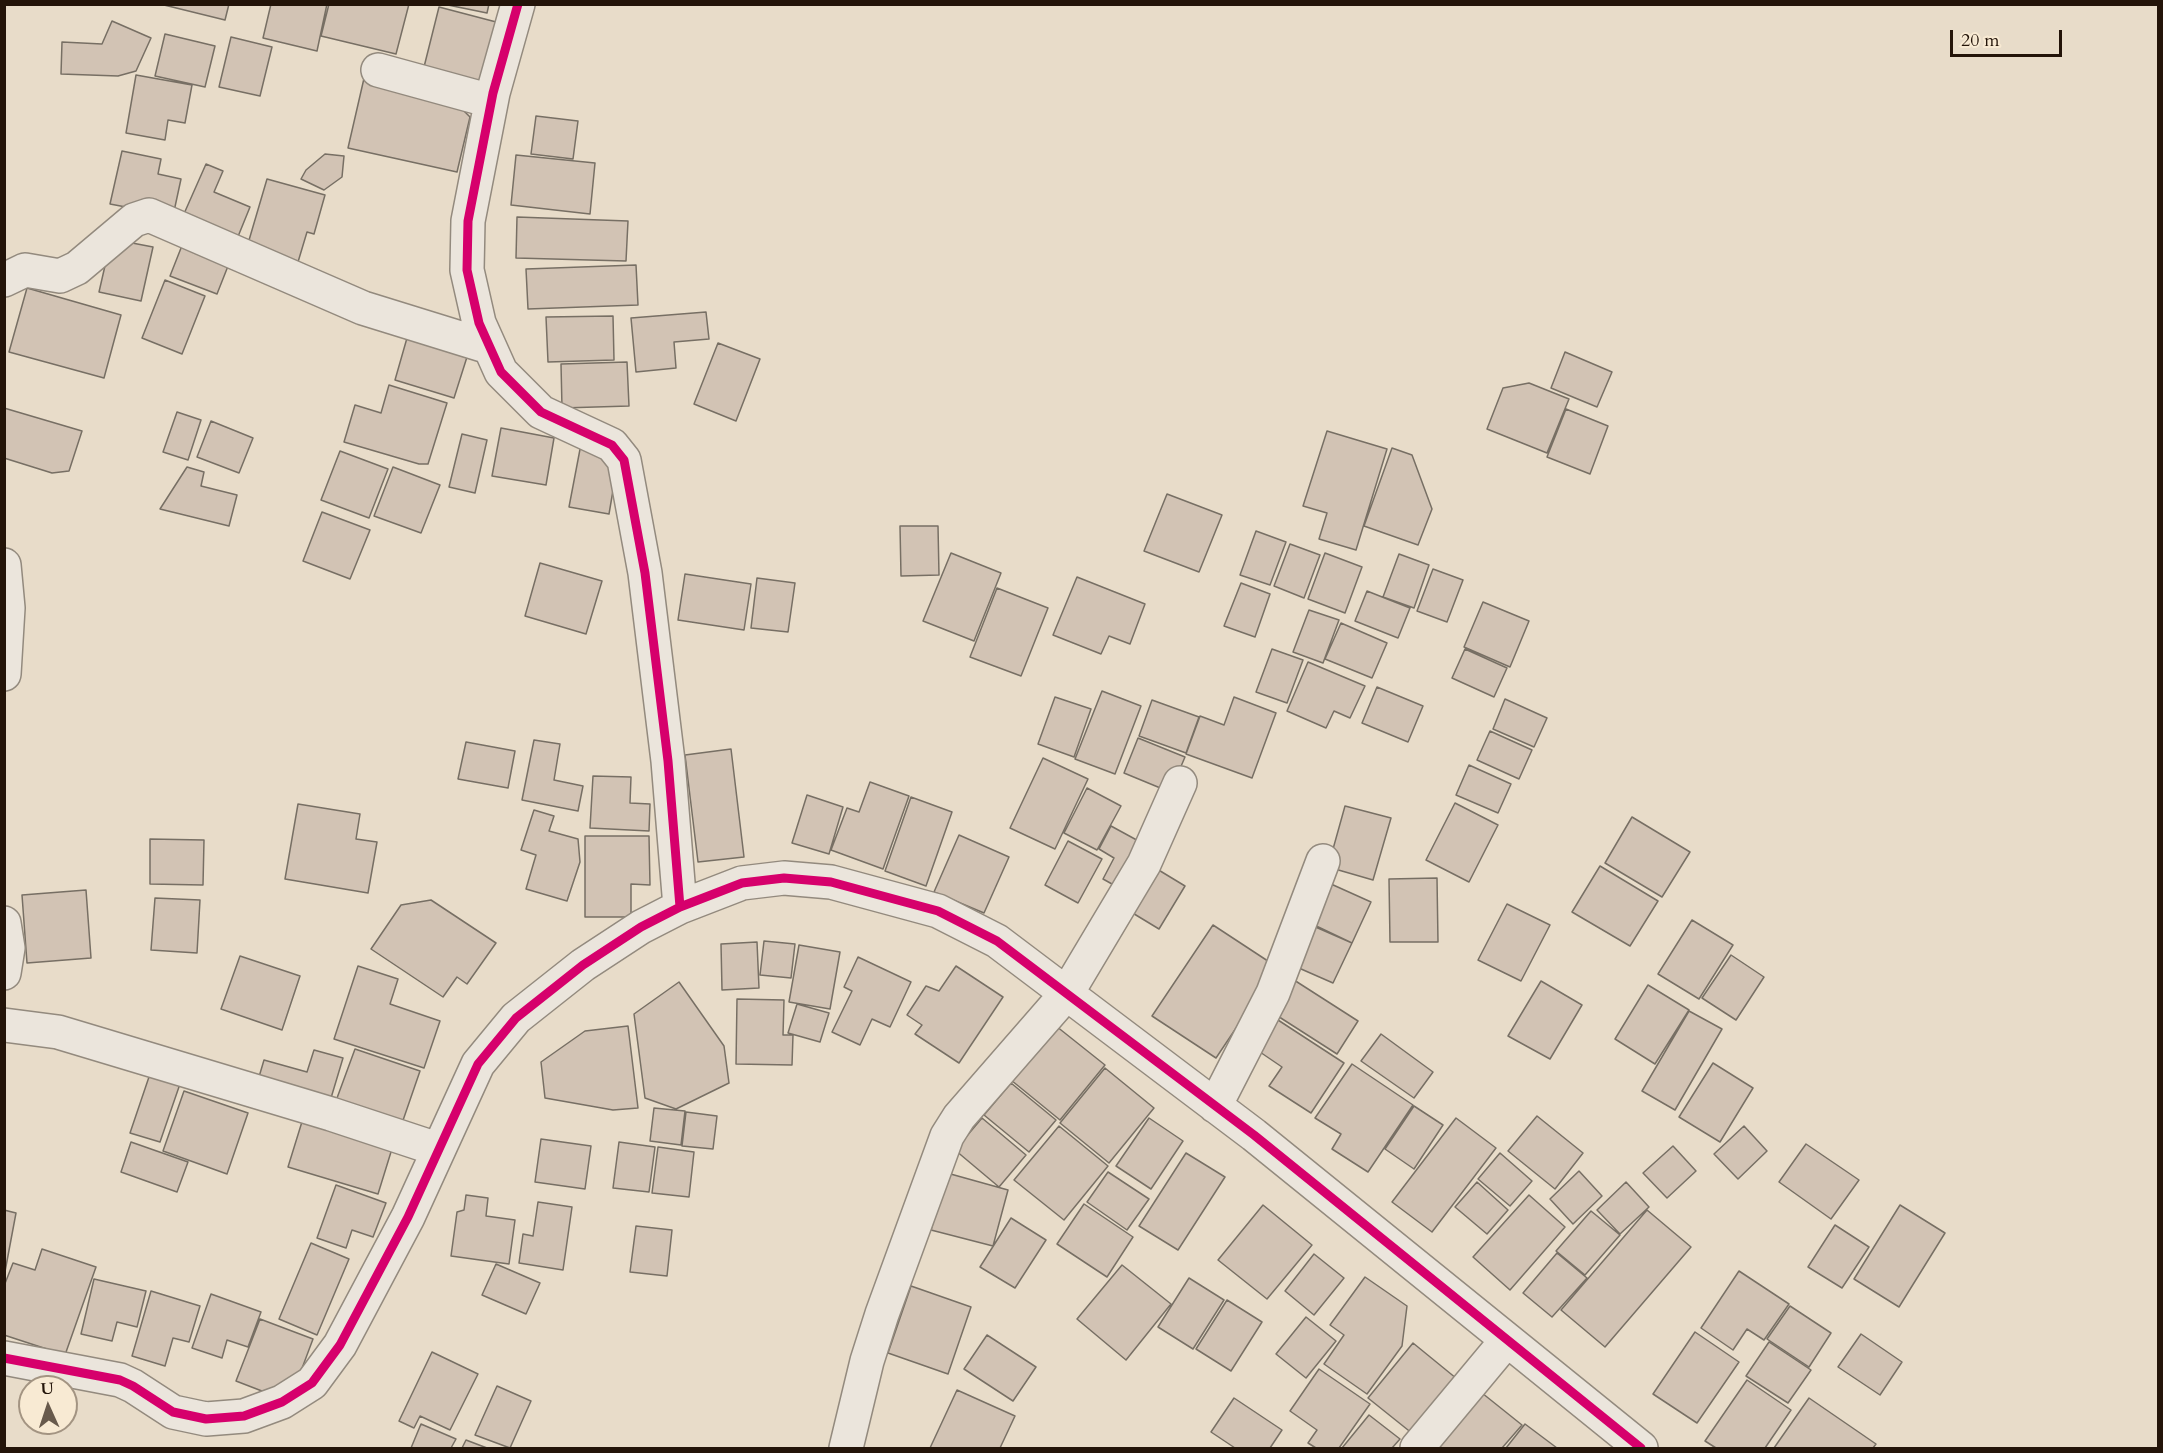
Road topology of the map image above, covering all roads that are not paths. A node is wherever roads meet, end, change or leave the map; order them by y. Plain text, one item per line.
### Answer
1 (518, 4) edge
2 (378, 70) dead end
3 (491, 102) junction
4 (4, 280) edge
5 (489, 346) junction
6 (4, 565) edge
7 (4, 674) edge
8 (1180, 783) dead end
9 (1323, 861) dead end
10 (680, 907) junction
11 (4, 923) edge
12 (4, 973) edge
13 (1067, 993) junction
14 (4, 1025) edge
15 (1215, 1106) junction
16 (437, 1149) junction
17 (1507, 1340) junction
18 (4, 1358) edge
19 (846, 1449) edge
20 (1417, 1449) edge
21 (1641, 1449) edge

1 - 3 street
2 - 3 street
3 - 5 street
4 - 5 street
5 - 10 street
6 - 7 street
8 - 13 street
9 - 15 street
10 - 13 street
10 - 16 street
11 - 12 street
13 - 15 street
13 - 19 street
14 - 16 street
15 - 17 street
16 - 18 street
17 - 20 street
17 - 21 street

